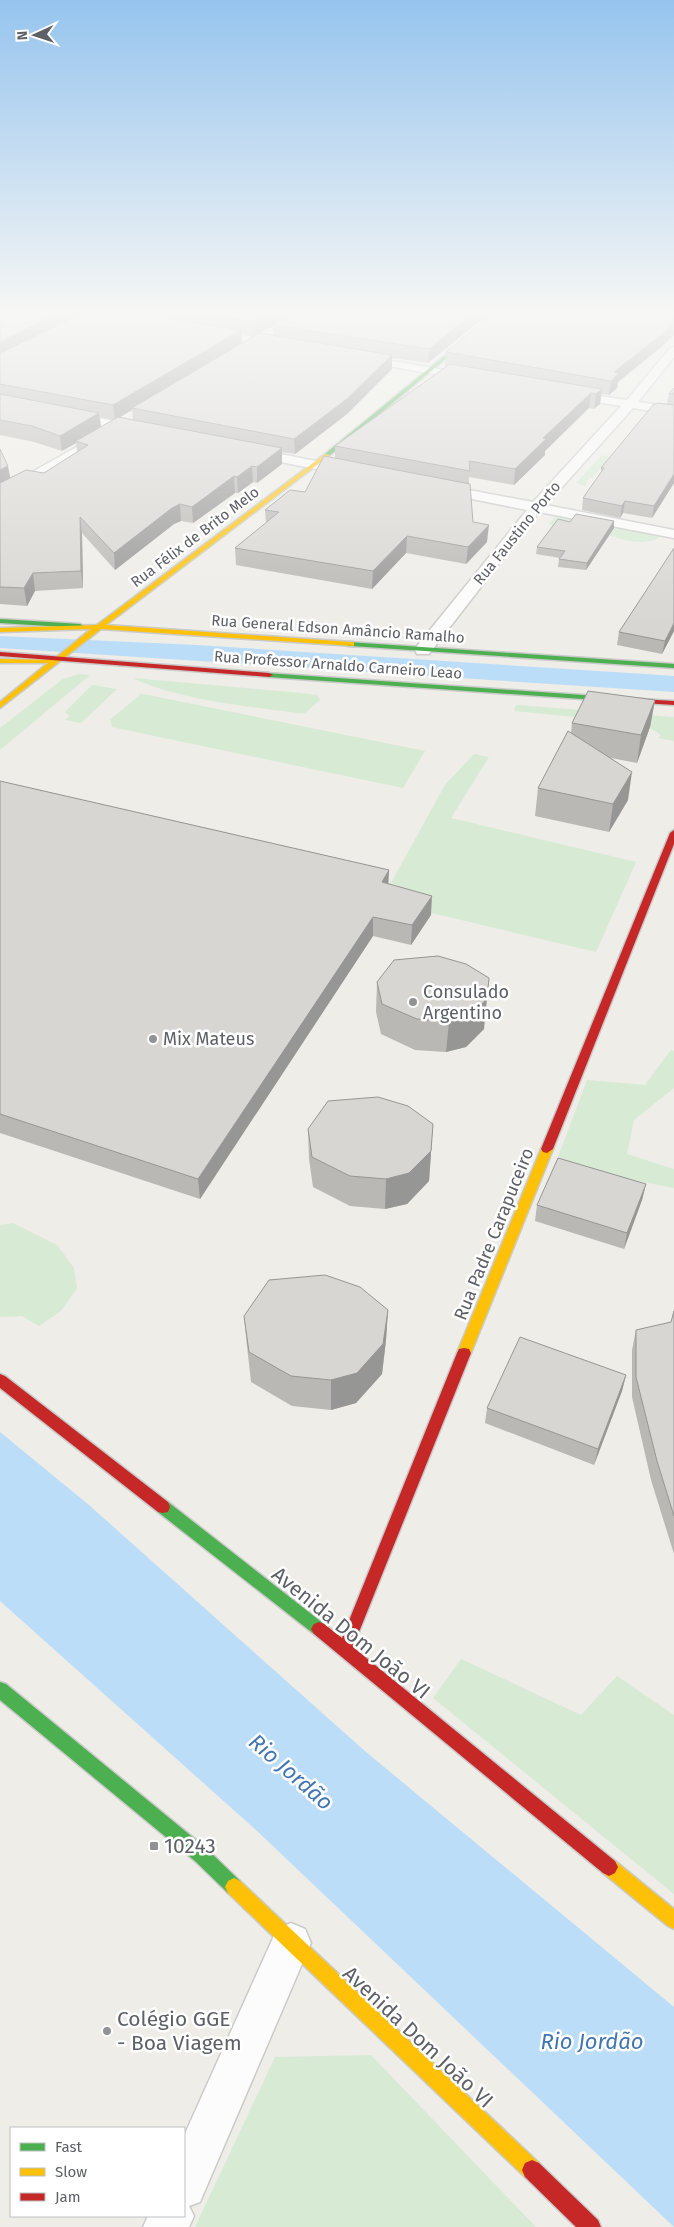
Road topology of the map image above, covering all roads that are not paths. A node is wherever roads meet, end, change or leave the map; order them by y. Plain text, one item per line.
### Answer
1 (78, 418) edge
2 (133, 418) edge
3 (373, 418) edge
4 (617, 418) edge
5 (120, 426) junction
6 (157, 434) edge
7 (241, 450) edge
8 (316, 465) junction
9 (354, 473) edge
10 (421, 485) edge
11 (0, 496) edge
12 (536, 507) junction
13 (674, 534) edge
14 (0, 621) edge
15 (99, 627) junction
16 (0, 630) edge
17 (423, 650) junction
18 (0, 654) edge
19 (59, 658) junction
20 (0, 661) edge
21 (674, 666) edge
22 (674, 703) edge
23 (0, 706) edge
24 (674, 833) edge
25 (0, 1380) edge
26 (345, 1649) junction
27 (0, 1690) edge
28 (674, 1920) edge
29 (291, 1943) junction
30 (185, 2184) edge
31 (591, 2227) edge

1 - 5 street
2 - 5 street
3 - 8 main road, Rua Félix de Brito Melo
4 - 12 street, Rua Faustino Porto
5 - 6 street
5 - 11 street
7 - 8 street
8 - 9 street
8 - 15 main road, Rua Félix de Brito Melo
10 - 12 street
12 - 13 street
12 - 17 street, Rua Faustino Porto
14 - 15 main road, Rua General Edson Amâncio Ramalho
15 - 16 main road
15 - 17 main road, Rua General Edson Amâncio Ramalho
15 - 19 main road, Rua Félix de Brito Melo
17 - 21 main road, Rua General Edson Amâncio Ramalho
18 - 19 main road
19 - 20 main road, Rua Professor Arnaldo Carneiro Leao
19 - 22 main road, Rua Professor Arnaldo Carneiro Leao
19 - 23 main road, Rua Félix de Brito Melo
24 - 26 main road, Rua Padre Carapuceiro
25 - 26 main road, Avenida Dom João VI
26 - 28 main road, Avenida Dom João VI
27 - 29 main road, Avenida Dom João VI
29 - 30 street
29 - 31 main road, Avenida Dom João VI

